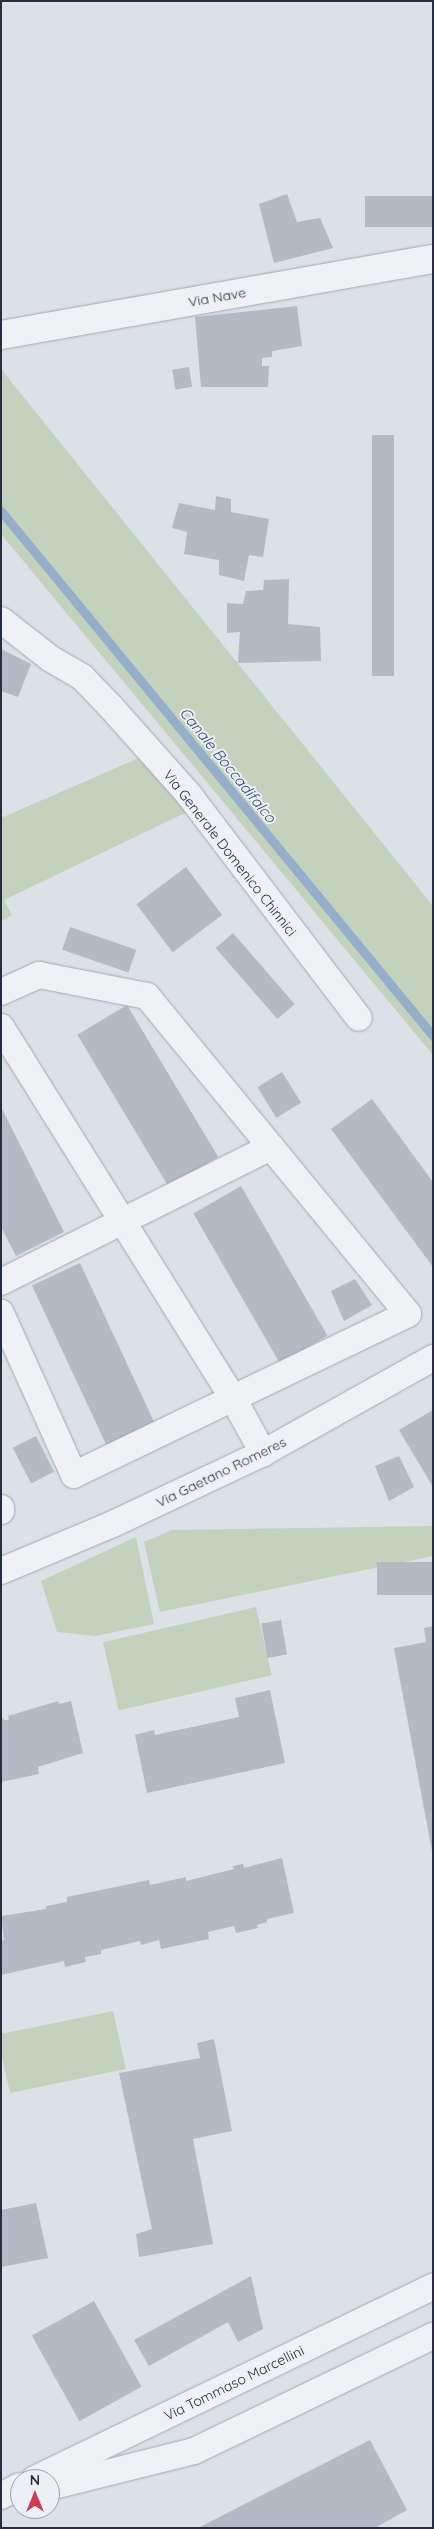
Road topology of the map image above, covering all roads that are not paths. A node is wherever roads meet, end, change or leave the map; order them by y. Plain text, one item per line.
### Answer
1 (433, 259) edge
2 (1, 335) edge
3 (1, 620) edge
4 (1, 992) edge
5 (359, 1018) dead end
6 (1, 1027) edge
7 (270, 1147) junction
8 (123, 1221) junction
9 (1, 1282) edge
10 (1, 1313) edge
11 (433, 1358) edge
12 (233, 1398) junction
13 (263, 1453) junction
14 (1, 1571) edge
15 (433, 2287) edge
16 (433, 2336) edge
17 (56, 2469) edge
18 (60, 2484) edge

1 - 2 street, Via Nave
3 - 5 street, Via Generale Domenico Chinnici
4 - 7 street
6 - 8 street
7 - 8 street
7 - 12 street
8 - 9 street
8 - 12 street
10 - 12 street
11 - 13 street, Via Gaetano Romeres
12 - 13 street
13 - 14 street, Via Gaetano Romeres
15 - 17 street, Via Tommaso Marcellini
16 - 18 street

